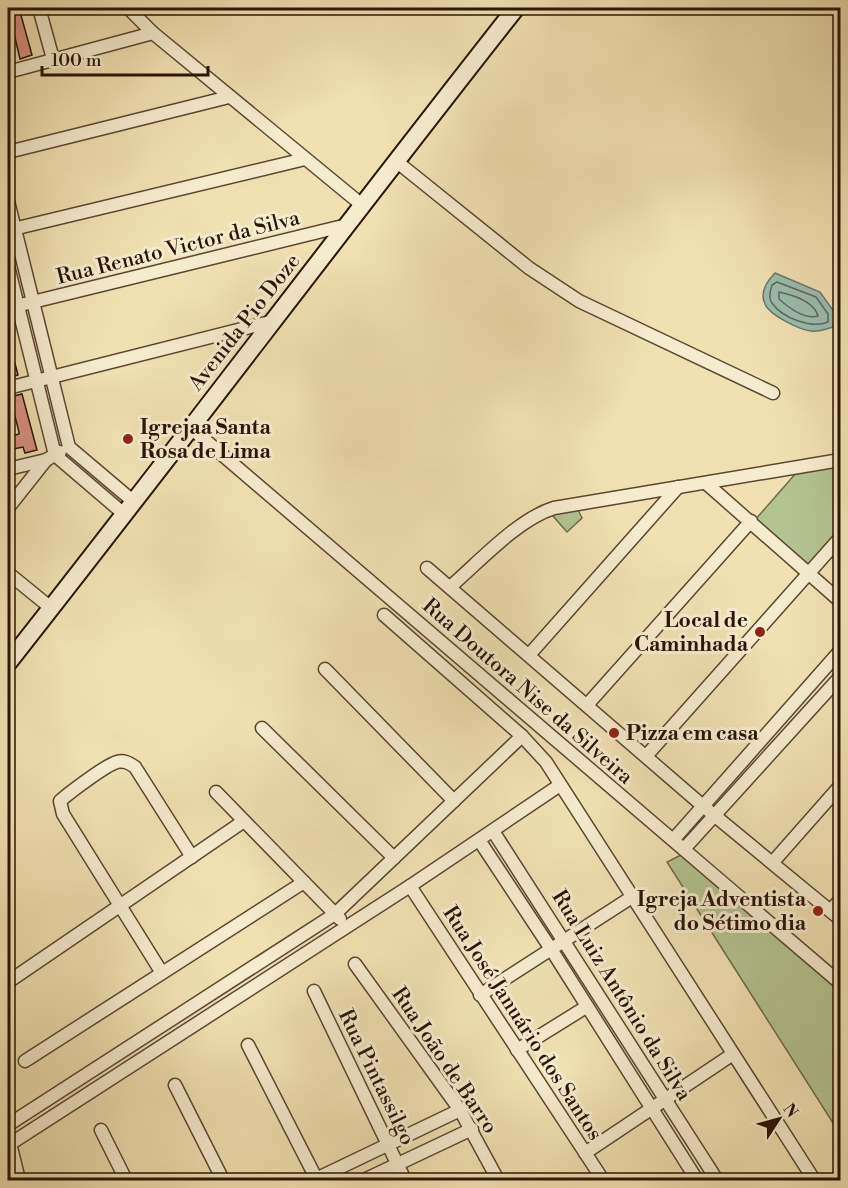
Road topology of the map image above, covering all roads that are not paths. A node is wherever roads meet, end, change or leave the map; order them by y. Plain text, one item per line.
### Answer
1 (39, 8) edge
2 (128, 8) edge
3 (516, 8) edge
4 (153, 33) junction
5 (53, 60) junction
6 (8, 72) edge
7 (229, 97) junction
8 (8, 152) edge
9 (305, 159) junction
10 (396, 162) junction
11 (8, 201) edge
12 (362, 205) junction
13 (347, 225) junction
14 (11, 230) edge
15 (8, 266) edge
16 (32, 303) junction
17 (13, 307) edge
18 (276, 320) junction
19 (51, 377) junction
20 (35, 381) junction
21 (8, 388) edge
22 (773, 393) dead end
23 (191, 428) junction
24 (69, 447) junction
25 (51, 457) junction
26 (840, 460) edge
27 (8, 469) edge
28 (707, 484) junction
29 (678, 487) junction
30 (8, 508) edge
31 (129, 508) junction
32 (751, 521) junction
33 (840, 538) edge
34 (427, 568) dead end
35 (8, 573) edge
36 (809, 573) junction
37 (450, 587) junction
38 (840, 601) edge
39 (51, 608) junction
40 (384, 615) dead end
41 (840, 651) edge
42 (529, 655) junction
43 (8, 663) edge
44 (325, 669) dead end
45 (840, 677) edge
46 (587, 705) junction
47 (262, 728) dead end
48 (522, 736) junction
49 (647, 755) junction
50 (561, 785) junction
51 (840, 786) edge
52 (216, 792) dead end
53 (454, 801) junction
54 (703, 806) junction
55 (715, 815) junction
56 (244, 821) junction
57 (493, 831) junction
58 (479, 840) junction
59 (673, 840) junction
60 (684, 849) junction
61 (192, 856) junction
62 (394, 858) junction
63 (773, 862) junction
64 (303, 882) junction
65 (410, 886) junction
66 (632, 897) junction
67 (840, 900) edge
68 (120, 905) junction
69 (335, 914) junction
70 (836, 914) edge
71 (346, 927) junction
72 (565, 940) junction
73 (550, 949) junction
74 (355, 964) dead end
75 (162, 973) junction
76 (8, 982) edge
77 (840, 983) edge
78 (314, 991) dead end
79 (480, 995) junction
80 (586, 1007) junction
81 (174, 1018) junction
82 (184, 1032) junction
83 (248, 1045) dead end
84 (517, 1050) junction
85 (733, 1054) junction
86 (25, 1061) dead end
87 (175, 1085) dead end
88 (664, 1100) junction
89 (651, 1108) junction
90 (460, 1110) junction
91 (8, 1125) edge
92 (101, 1130) dead end
93 (472, 1130) junction
94 (9, 1139) edge
95 (387, 1145) junction
96 (585, 1153) junction
97 (398, 1165) junction
98 (811, 1175) dead end
99 (19, 1180) edge
100 (126, 1180) edge
101 (223, 1180) edge
102 (316, 1180) edge
103 (364, 1180) edge
104 (405, 1180) edge
105 (498, 1180) edge
106 (603, 1180) edge
107 (697, 1180) edge
108 (717, 1180) edge

1 - 5 street
2 - 4 street
3 - 10 street, Avenida Pio Doze
4 - 5 street
4 - 7 street
5 - 6 street
7 - 8 street
7 - 9 street
9 - 12 street
9 - 14 street
10 - 12 street, Avenida Pio Doze
10 - 22 street
11 - 14 street
12 - 13 street, Avenida Pio Doze
13 - 16 street, Rua Renato Victor da Silva
13 - 18 street, Avenida Pio Doze
14 - 16 street
15 - 17 street
16 - 17 street, Rua Renato Victor da Silva
16 - 19 street
17 - 20 street
18 - 19 street
18 - 23 street, Avenida Pio Doze
19 - 20 street
19 - 24 street
20 - 21 street
20 - 25 street
23 - 31 street, Avenida Pio Doze
23 - 59 street, Rua Doutora Nise da Silveira
24 - 25 street
24 - 31 street
25 - 27 street
25 - 30 street
25 - 31 street
26 - 28 street, Rua Doutora Nise da Silveira
28 - 29 street, Rua Doutora Nise da Silveira
28 - 32 street
29 - 37 street, Rua Doutora Nise da Silveira
29 - 42 street
31 - 39 street, Avenida Pio Doze
32 - 36 street
32 - 46 street
33 - 36 street
34 - 37 street
35 - 39 street
36 - 38 street
36 - 49 street
37 - 42 street
39 - 43 street, Avenida Pio Doze
40 - 48 street
41 - 54 street
42 - 46 street
44 - 53 street
45 - 55 street
46 - 49 street
47 - 62 street
48 - 50 street
48 - 53 street
49 - 54 street
50 - 57 street
50 - 66 street
51 - 63 street
52 - 56 street
53 - 62 street
54 - 55 street
54 - 59 street
55 - 60 street
55 - 63 street
56 - 61 street
56 - 64 street
57 - 58 street
57 - 72 street, Rua Luiz Antônio da Silva
58 - 65 street
58 - 73 street, Rua Luiz Antônio da Silva
59 - 60 street, Rua Doutora Nise da Silveira
60 - 77 street, Rua Doutora Nise da Silveira
61 - 68 street
61 - 68 street
62 - 69 street
63 - 70 street
64 - 69 street
64 - 75 street
65 - 71 street
65 - 79 street, Rua José Januário dos Santos
66 - 72 street
66 - 85 street
67 - 70 street
68 - 75 street
68 - 76 street
69 - 71 street
69 - 81 street
71 - 82 street
72 - 73 street
72 - 88 street, Rua Luiz Antônio da Silva
73 - 79 street
73 - 80 street, Rua Luiz Antônio da Silva
74 - 90 street, Rua João de Barro
75 - 86 street
78 - 95 street, Rua Pintassilgo
79 - 84 street, Rua José Januário dos Santos
80 - 84 street
80 - 89 street, Rua Luiz Antônio da Silva
81 - 82 street
81 - 91 street
82 - 94 street
83 - 102 street
84 - 96 street, Rua José Januário dos Santos
85 - 88 street
85 - 98 street
87 - 101 street
88 - 89 street
88 - 108 street, Rua Luiz Antônio da Silva
89 - 96 street
89 - 107 street, Rua Luiz Antônio da Silva
90 - 93 street, Rua João de Barro
90 - 95 street
92 - 100 street
93 - 97 street
93 - 105 street, Rua João de Barro
94 - 99 street
95 - 97 street, Rua Pintassilgo
95 - 102 street
96 - 106 street, Rua José Januário dos Santos
97 - 103 street
97 - 104 street, Rua Pintassilgo

